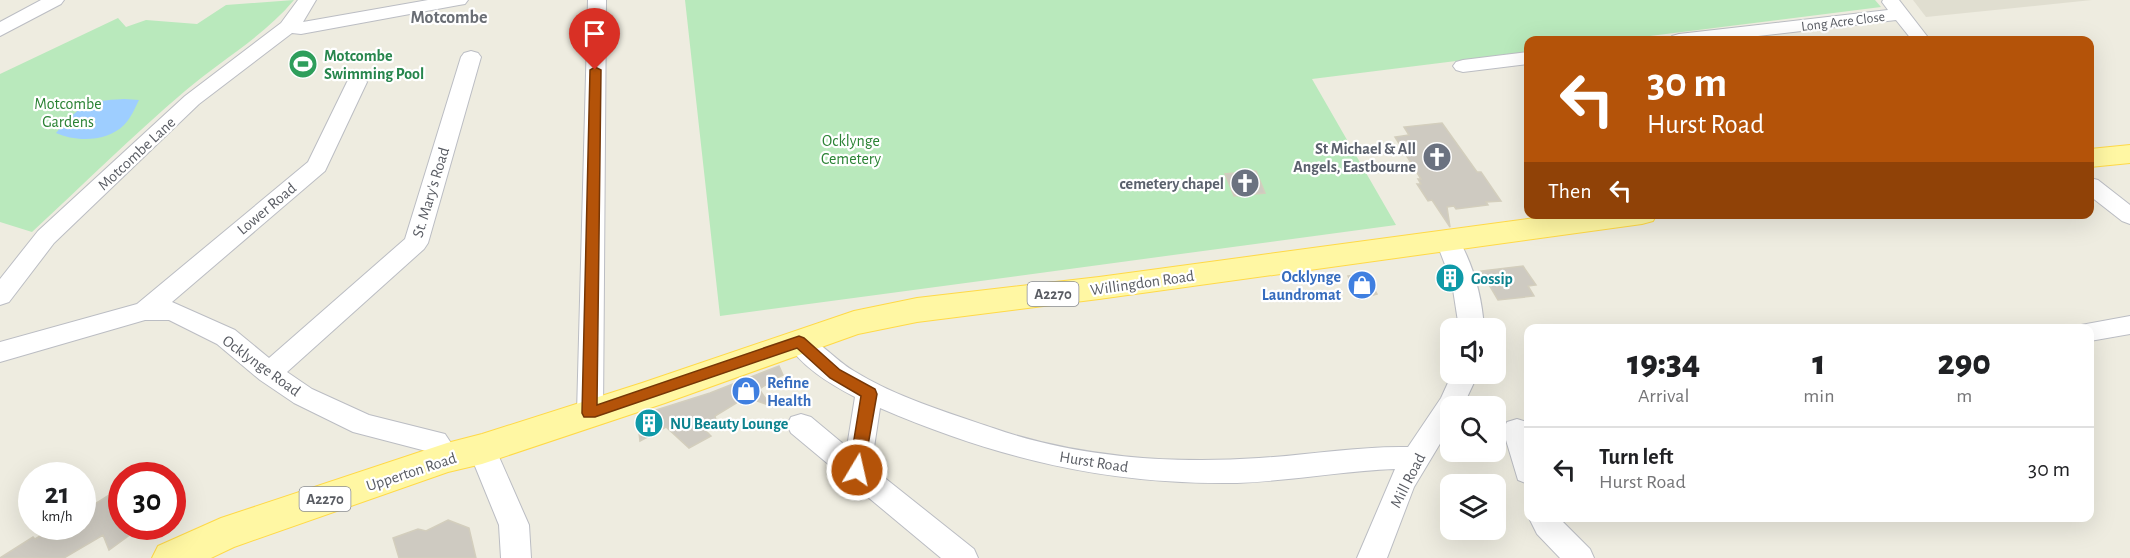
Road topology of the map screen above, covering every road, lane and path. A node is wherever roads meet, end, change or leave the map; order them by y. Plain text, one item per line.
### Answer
1 (55, 0) edge
2 (307, 0) edge
3 (459, 0) edge
4 (597, 0) edge
5 (1895, 7) edge
6 (288, 27) junction
7 (0, 30) edge
8 (1705, 36) edge
9 (1918, 36) edge
10 (471, 57) dead end
11 (1524, 58) edge
12 (1463, 66) dead end
13 (357, 82) dead end
14 (2130, 154) edge
15 (2094, 158) edge
16 (2094, 187) edge
17 (2130, 216) edge
18 (1606, 219) edge
19 (1448, 241) junction
20 (0, 296) edge
21 (145, 311) junction
22 (1471, 318) edge
23 (2130, 325) edge
24 (2094, 331) edge
25 (799, 341) junction
26 (0, 352) edge
27 (269, 373) junction
28 (869, 394) junction
29 (590, 413) junction
30 (801, 425) dead end
31 (1440, 425) edge
32 (1514, 428) edge
33 (464, 454) junction
34 (1416, 458) junction
35 (1524, 459) edge
36 (857, 470) junction
37 (1545, 522) edge
38 (172, 558) edge
39 (516, 558) edge
40 (963, 558) edge
41 (1372, 558) edge
42 (1579, 558) edge

1 - 7 street
2 - 6 street, Motcombe Lane
3 - 6 street
4 - 29 street
5 - 8 street, Long Acre Close
5 - 9 street
6 - 20 street, Motcombe Lane
10 - 27 street, St. Mary's Road
11 - 12 street
13 - 21 street, Lower Road
14 - 15 main road
16 - 17 street
18 - 19 main road, Willingdon Road / A2270
19 - 22 street
19 - 25 main road, Willingdon Road / A2270
21 - 26 street, Ocklynge Road
21 - 27 street, Ocklynge Road
23 - 24 street
25 - 28 street, Hurst Road
25 - 29 main road, Willingdon Road / A2270
27 - 33 street, Ocklynge Road
28 - 34 street, Hurst Road
28 - 36 street
29 - 33 main road, Willingdon Road / A2270
30 - 36 street
31 - 34 street, Mill Road
32 - 35 street
33 - 38 main road, Upperton Road / A2270
33 - 39 street
34 - 41 street, Mill Road
36 - 40 street
37 - 42 street

